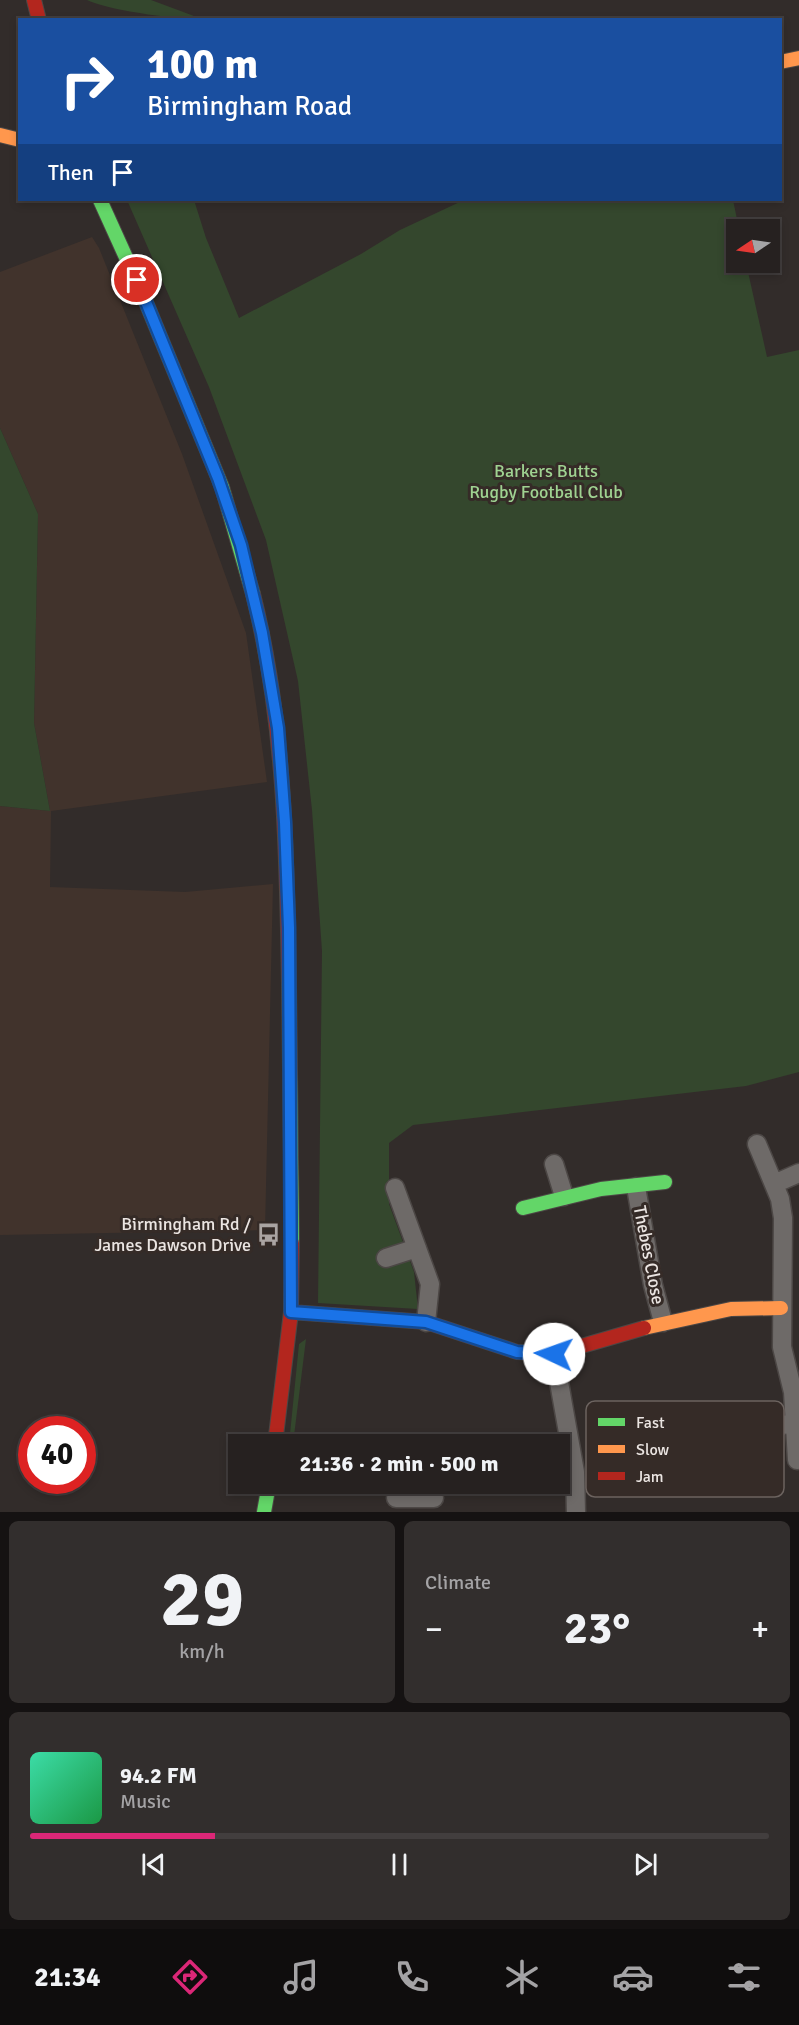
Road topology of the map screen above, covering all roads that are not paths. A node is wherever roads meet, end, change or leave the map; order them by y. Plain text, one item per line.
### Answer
1 (33, 0) edge
2 (38, 18) edge
3 (799, 58) edge
4 (782, 62) edge
5 (0, 135) edge
6 (18, 140) edge
7 (100, 201) edge
8 (758, 1144) dead end
9 (555, 1164) dead end
10 (799, 1173) edge
11 (665, 1182) dead end
12 (774, 1184) junction
13 (636, 1187) junction
14 (395, 1188) dead end
15 (564, 1196) junction
16 (523, 1208) dead end
17 (417, 1248) junction
18 (386, 1258) dead end
19 (781, 1308) junction
20 (291, 1312) junction
21 (426, 1322) junction
22 (663, 1322) junction
23 (554, 1354) junction
24 (795, 1385) edge
25 (784, 1425) edge
26 (797, 1425) junction
27 (277, 1434) edge
28 (797, 1460) dead end
29 (267, 1494) edge
30 (396, 1498) edge
31 (434, 1498) dead end
32 (264, 1512) edge
33 (576, 1512) edge

1 - 2 main road
3 - 4 main road
5 - 6 main road
7 - 20 main road
8 - 12 street
9 - 15 street
10 - 12 street
11 - 13 main road, Thebes Close
12 - 19 street
13 - 15 main road, Thebes Close
13 - 22 street, Thebes Close
14 - 17 street
15 - 16 main road, Thebes Close
17 - 18 street
17 - 21 street
19 - 22 main road
19 - 24 street
20 - 21 main road
20 - 27 main road
21 - 23 main road
22 - 23 main road
23 - 33 street
24 - 26 street
25 - 26 street
26 - 28 street
29 - 32 main road
30 - 31 street

